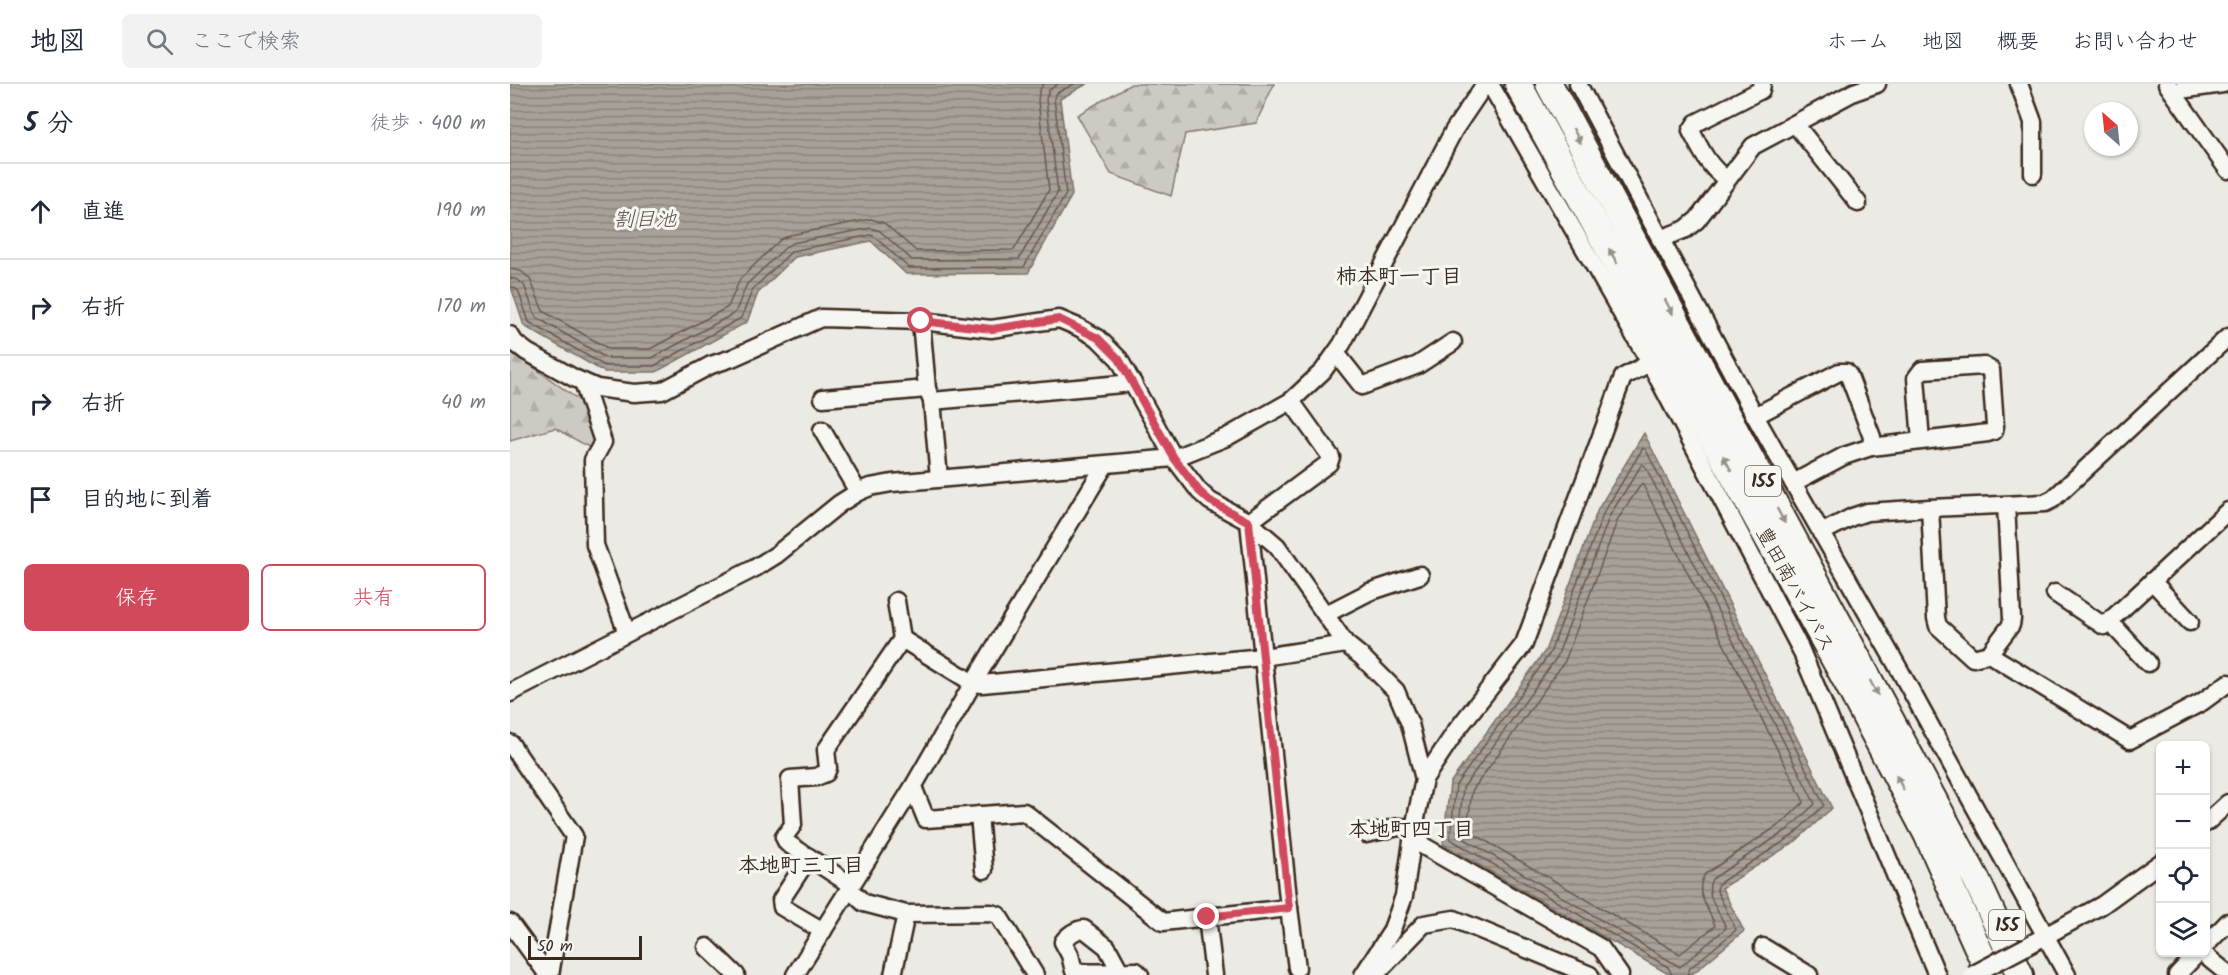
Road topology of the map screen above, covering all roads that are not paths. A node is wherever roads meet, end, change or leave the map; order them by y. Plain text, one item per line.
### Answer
1 (1485, 84) edge
2 (1490, 84) edge
3 (1518, 84) edge
4 (1549, 84) edge
5 (1578, 84) edge
6 (1762, 84) edge
7 (1877, 84) edge
8 (2019, 84) edge
9 (2223, 84) edge
10 (1852, 88) edge
11 (2170, 88) edge
12 (1795, 124) junction
13 (2228, 170) edge
14 (2033, 174) dead end
15 (1726, 179) junction
16 (1858, 203) dead end
17 (1660, 239) junction
18 (921, 321) junction
19 (510, 335) edge
20 (2228, 337) edge
21 (1453, 342) dead end
22 (1336, 352) junction
23 (1650, 363) junction
24 (583, 382) junction
25 (1133, 383) junction
26 (930, 395) junction
27 (823, 398) dead end
28 (1291, 401) junction
29 (1755, 416) junction
30 (822, 430) dead end
31 (1921, 441) junction
32 (1871, 447) junction
33 (1174, 458) junction
34 (1105, 465) junction
35 (939, 478) junction
36 (1792, 483) junction
37 (858, 492) junction
38 (2006, 505) junction
39 (1930, 508) junction
40 (2228, 511) edge
41 (1249, 522) junction
42 (1821, 533) junction
43 (1420, 575) dead end
44 (2152, 581) junction
45 (2055, 593) dead end
46 (896, 602) dead end
47 (1326, 614) junction
48 (2109, 621) junction
49 (2190, 622) dead end
50 (627, 633) junction
51 (902, 639) junction
52 (1346, 644) junction
53 (1989, 654) junction
54 (1263, 657) junction
55 (2148, 663) dead end
56 (973, 683) junction
57 (2228, 683) edge
58 (510, 693) edge
59 (510, 743) edge
60 (1424, 779) junction
61 (914, 787) junction
62 (2228, 803) edge
63 (979, 815) junction
64 (2210, 819) edge
65 (1366, 834) dead end
66 (1413, 834) junction
67 (1927, 834) junction
68 (809, 857) junction
69 (2156, 866) edge
70 (984, 870) dead end
71 (1976, 879) junction
72 (850, 887) junction
73 (1289, 908) junction
74 (906, 915) junction
75 (1207, 917) junction
76 (2228, 922) edge
77 (510, 923) edge
78 (823, 931) junction
79 (2047, 936) junction
80 (2210, 940) edge
81 (707, 947) dead end
82 (1762, 947) dead end
83 (2195, 957) edge
84 (2206, 957) edge
85 (1297, 968) dead end
86 (1120, 971) dead end
87 (2228, 974) edge
88 (549, 975) edge
89 (735, 975) edge
90 (795, 975) edge
91 (893, 975) edge
92 (1035, 975) edge
93 (1140, 975) edge
94 (1214, 975) edge
95 (1363, 975) edge
96 (1375, 975) edge
97 (1590, 975) edge
98 (1620, 975) edge
99 (1809, 975) edge
100 (1937, 975) edge
101 (1972, 975) edge
102 (1978, 975) edge
103 (1990, 975) edge
104 (2020, 975) edge
105 (2033, 975) edge
106 (2067, 975) edge
107 (2177, 975) edge

1 - 22 street
2 - 23 street
67 -> 3 highway, 豊田南バイパス / 155
4 -> 71 highway, 豊田南バイパス / 155
5 - 17 street
6 - 15 street
7 - 10 street
8 - 14 street
9 - 11 street
10 - 12 street
11 - 13 street
12 - 15 street
12 - 16 street
15 - 17 street
17 - 29 street
18 - 24 street
18 - 25 street
18 - 26 street
19 - 24 street
20 - 38 street
21 - 22 street
22 - 28 street
23 - 60 street
23 - 100 street
24 - 50 street
25 - 26 street
25 - 33 street
26 - 27 street
26 - 35 street
28 - 33 street
28 - 41 street
29 - 32 street
29 - 36 street
30 - 37 street
31 - 31 street
31 - 32 street
32 - 36 street
33 - 34 street
33 - 41 street
34 - 35 street
34 - 56 street
35 - 37 street
36 - 42 street
37 - 50 street
38 - 39 street
38 - 53 street
39 - 42 street
39 - 53 street
40 - 44 street
41 - 47 street
41 - 54 street
42 - 79 street
43 - 47 street
44 - 48 street
44 - 49 street
45 - 48 street
46 - 51 street
47 - 52 street
48 - 55 street
50 - 58 street
51 - 56 street
51 - 68 street
52 - 54 street
52 - 60 street
53 - 57 street
54 - 56 street
54 - 73 street
56 - 61 street
59 - 88 street
60 - 66 street
61 - 63 street
61 - 72 street
62 - 64 street
63 - 70 street
63 - 75 street
65 - 66 street
66 - 95 street
66 - 98 street
67 - 102 highway, 155
67 - 103 highway, 豊田南バイパス / 155
68 - 72 street
68 - 78 street
69 - 79 street
71 - 104 highway, 豊田南バイパス / 155
71 - 105 highway, 155
72 - 74 street
72 - 78 street
73 - 75 street
73 - 85 street
74 - 91 street
74 - 92 street
75 - 94 street
76 - 80 street
77 - 88 street
78 - 90 street
79 - 101 street, bridge
79 - 106 street
81 - 89 street
82 - 99 street
83 - 107 street
84 - 87 street
86 - 93 street
96 - 97 street

